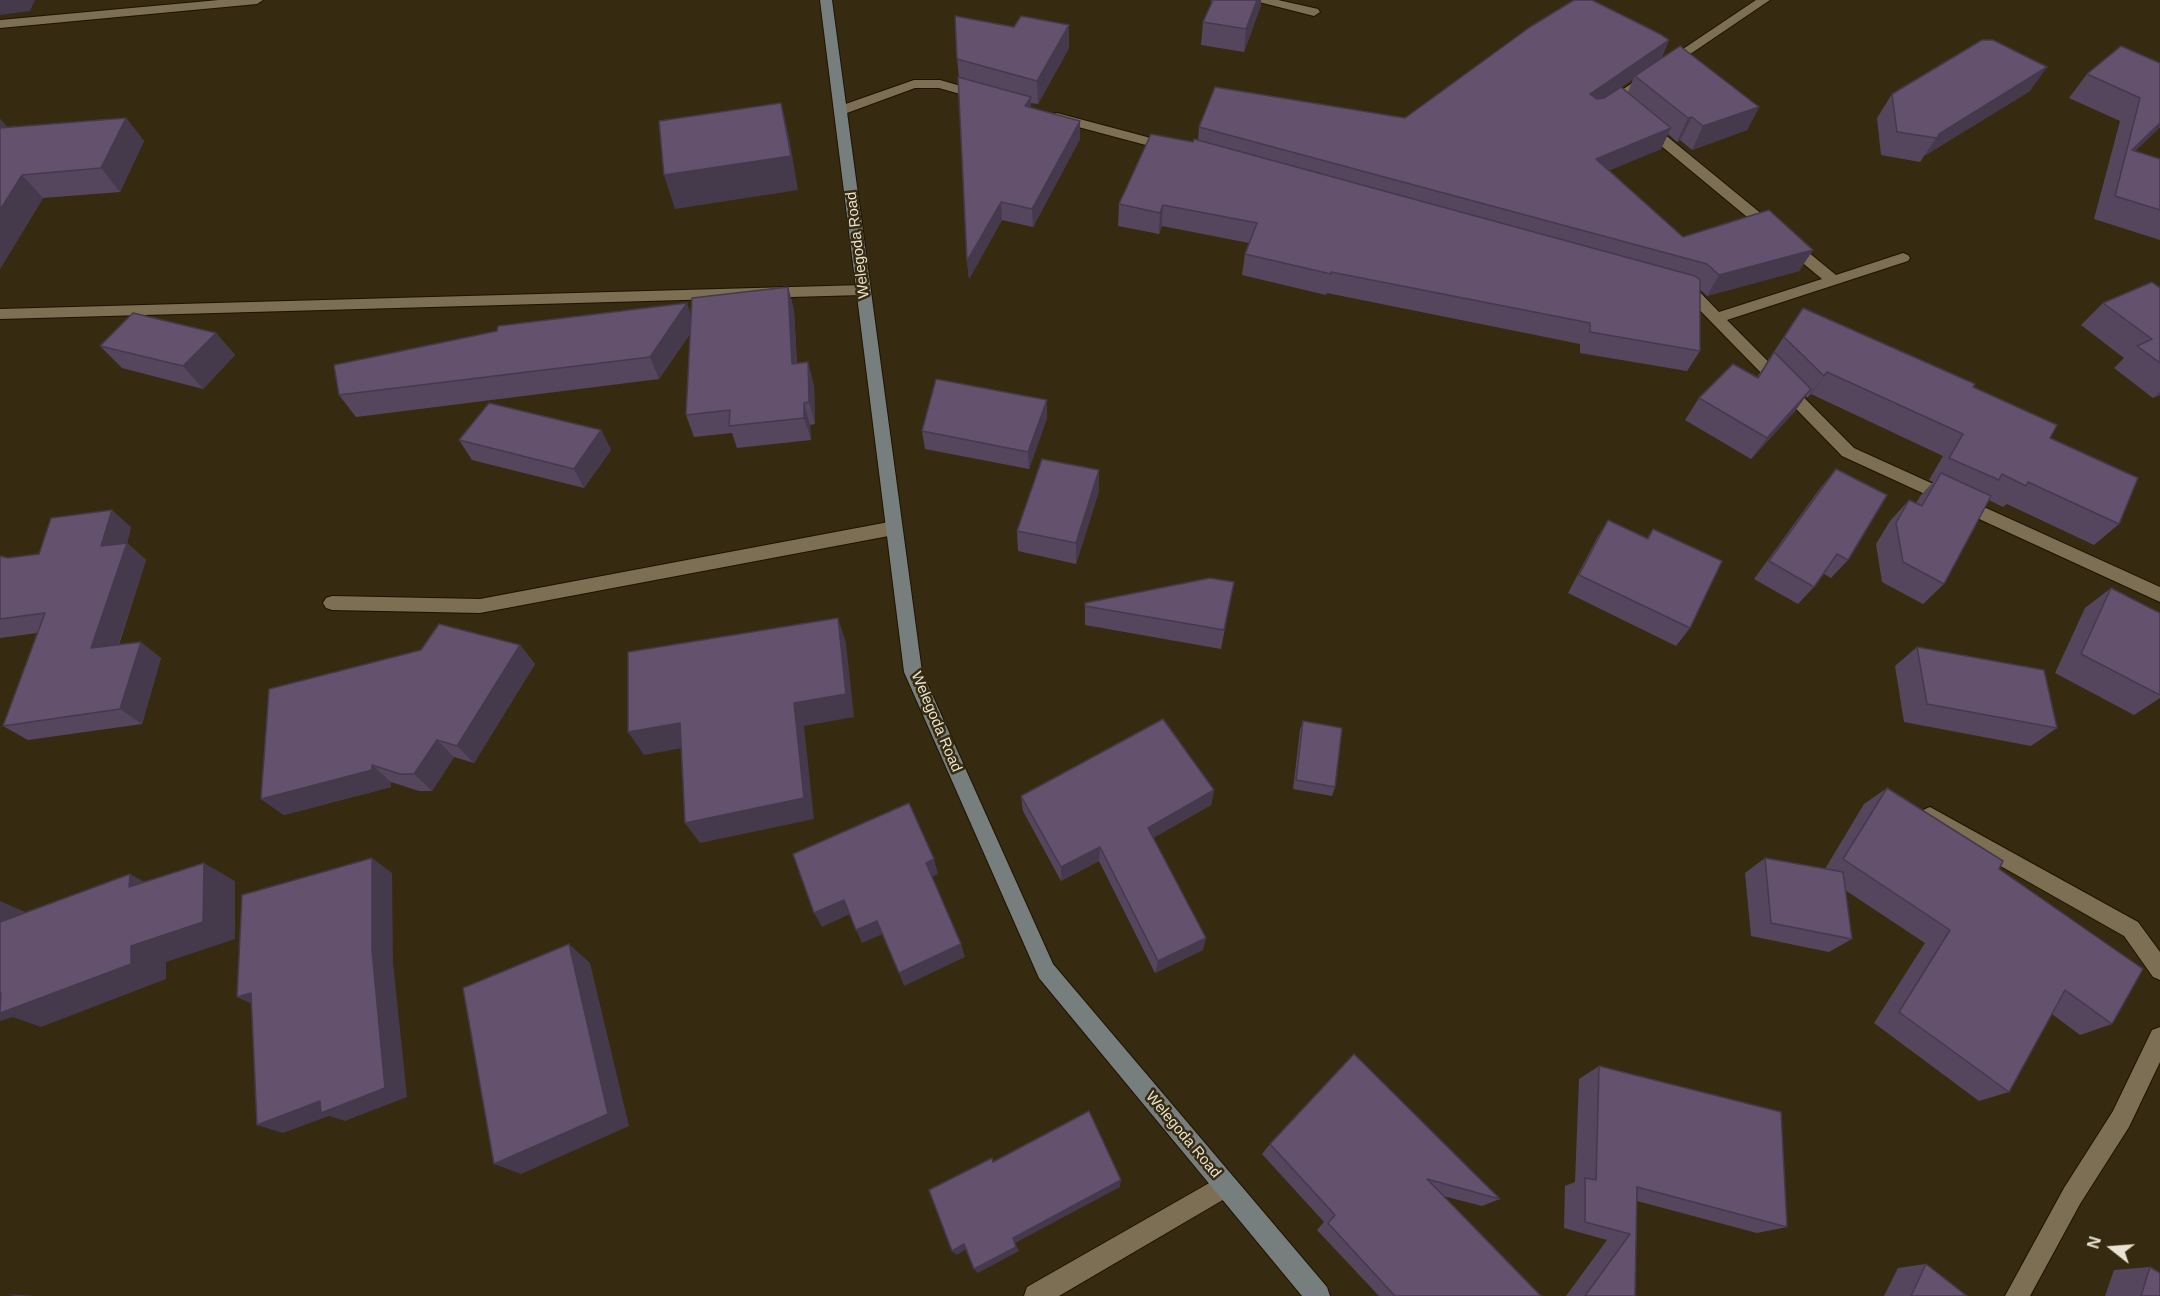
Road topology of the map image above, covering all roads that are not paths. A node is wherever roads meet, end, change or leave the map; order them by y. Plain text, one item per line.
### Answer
1 (257, 0) edge
2 (826, 0) edge
3 (1263, 0) edge
4 (1764, 0) edge
5 (1314, 12) dead end
6 (0, 24) edge
7 (998, 100) edge
8 (1622, 107) junction
9 (1598, 109) edge
10 (842, 110) junction
11 (1044, 113) edge
12 (1183, 151) edge
13 (1903, 258) dead end
14 (1833, 280) junction
15 (1667, 285) edge
16 (863, 290) junction
17 (0, 314) edge
18 (1717, 318) junction
19 (894, 528) junction
20 (2160, 595) edge
21 (332, 603) dead end
22 (1930, 816) edge
23 (2160, 970) edge
24 (2160, 1038) edge
25 (1225, 1186) junction
26 (1036, 1296) edge
27 (1318, 1296) edge
28 (2017, 1296) edge

1 - 6 street
2 - 10 street, Welegoda Road
3 - 5 street
4 - 8 street
7 - 10 street
8 - 9 street
8 - 14 street
10 - 16 street, Welegoda Road
11 - 12 street
13 - 14 street
14 - 18 street
15 - 18 street
16 - 17 street
16 - 19 street, Welegoda Road
18 - 20 street
19 - 21 street
19 - 25 street, Welegoda Road
22 - 23 street
24 - 28 street
25 - 26 street
25 - 27 street, Welegoda Road

